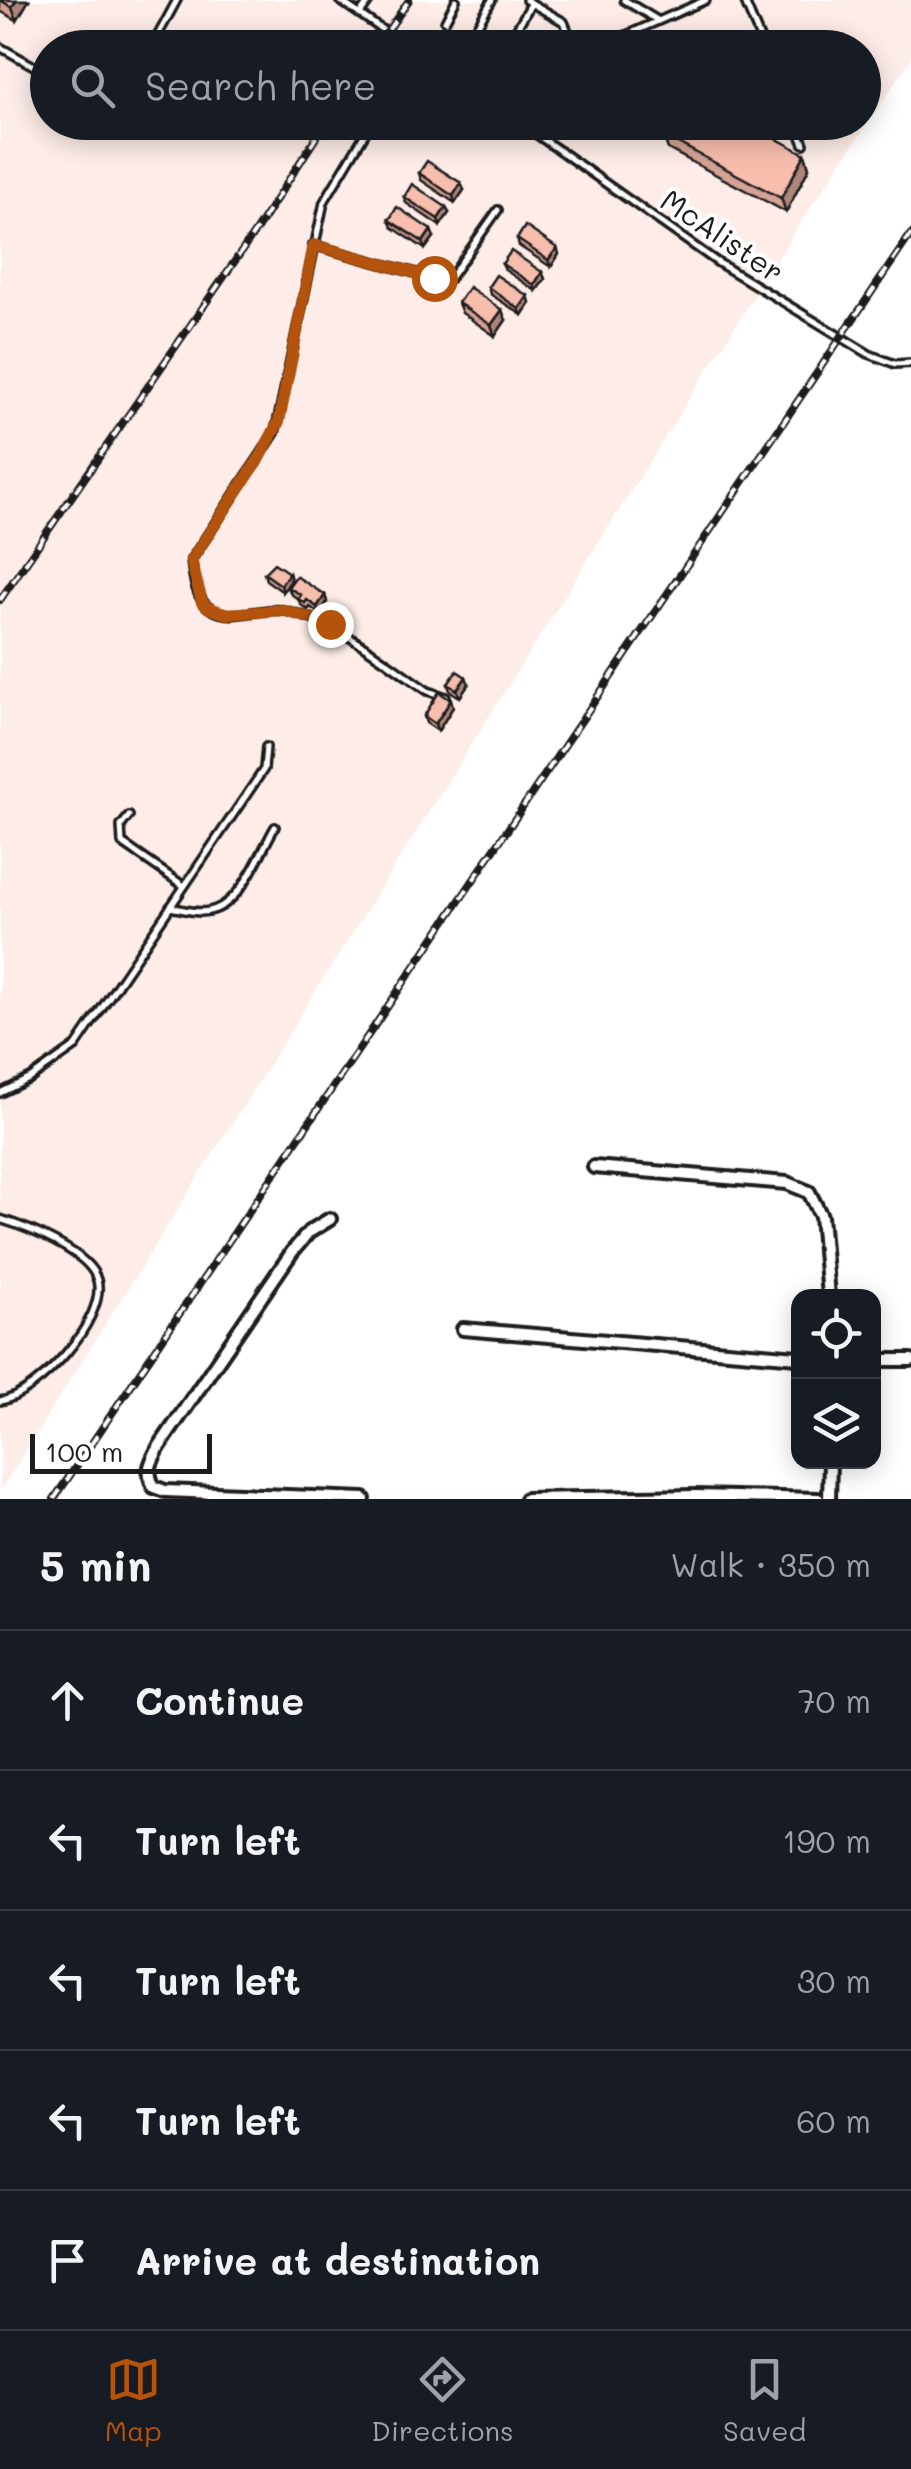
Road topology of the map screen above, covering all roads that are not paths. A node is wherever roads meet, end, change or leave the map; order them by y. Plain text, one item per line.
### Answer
1 (176, 0) edge
2 (339, 0) edge
3 (370, 0) edge
4 (456, 0) edge
5 (492, 0) edge
6 (624, 0) edge
7 (705, 0) edge
8 (744, 0) edge
9 (528, 2) edge
10 (360, 14) junction
11 (657, 20) junction
12 (445, 21) dead end
13 (476, 28) dead end
14 (160, 30) edge
15 (383, 30) edge
16 (514, 30) edge
17 (567, 30) edge
18 (636, 30) edge
19 (756, 30) edge
20 (0, 47) edge
21 (30, 64) edge
22 (361, 140) edge
23 (544, 140) edge
24 (802, 140) edge
25 (804, 144) dead end
26 (498, 210) dead end
27 (314, 245) junction
28 (909, 365) edge
29 (446, 697) edge
30 (266, 747) dead end
31 (129, 816) dead end
32 (276, 826) dead end
33 (184, 886) junction
34 (170, 908) junction
35 (0, 1093) edge
36 (594, 1167) dead end
37 (0, 1219) edge
38 (330, 1219) dead end
39 (827, 1289) edge
40 (463, 1330) dead end
41 (791, 1356) edge
42 (881, 1360) edge
43 (911, 1360) edge
44 (0, 1400) edge
45 (830, 1469) edge
46 (740, 1498) edge
47 (364, 1499) edge
48 (526, 1499) edge
49 (818, 1499) edge
50 (829, 1499) edge

1 - 14 lane
2 - 10 lane
3 - 10 lane
4 - 12 lane
5 - 13 lane
6 - 11 lane
7 - 11 lane
8 - 19 lane
9 - 16 lane
9 - 17 lane
10 - 15 lane
11 - 18 lane
20 - 21 lane
22 - 27 lane
23 - 28 lane, McAlister
24 - 25 lane
26 - 27 lane
27 - 29 lane
30 - 33 lane
31 - 33 lane
32 - 34 lane
33 - 34 lane
34 - 35 lane
36 - 39 street
37 - 44 lane
38 - 47 street
40 - 41 street
42 - 43 street
45 - 50 street
46 - 48 street
46 - 49 street

